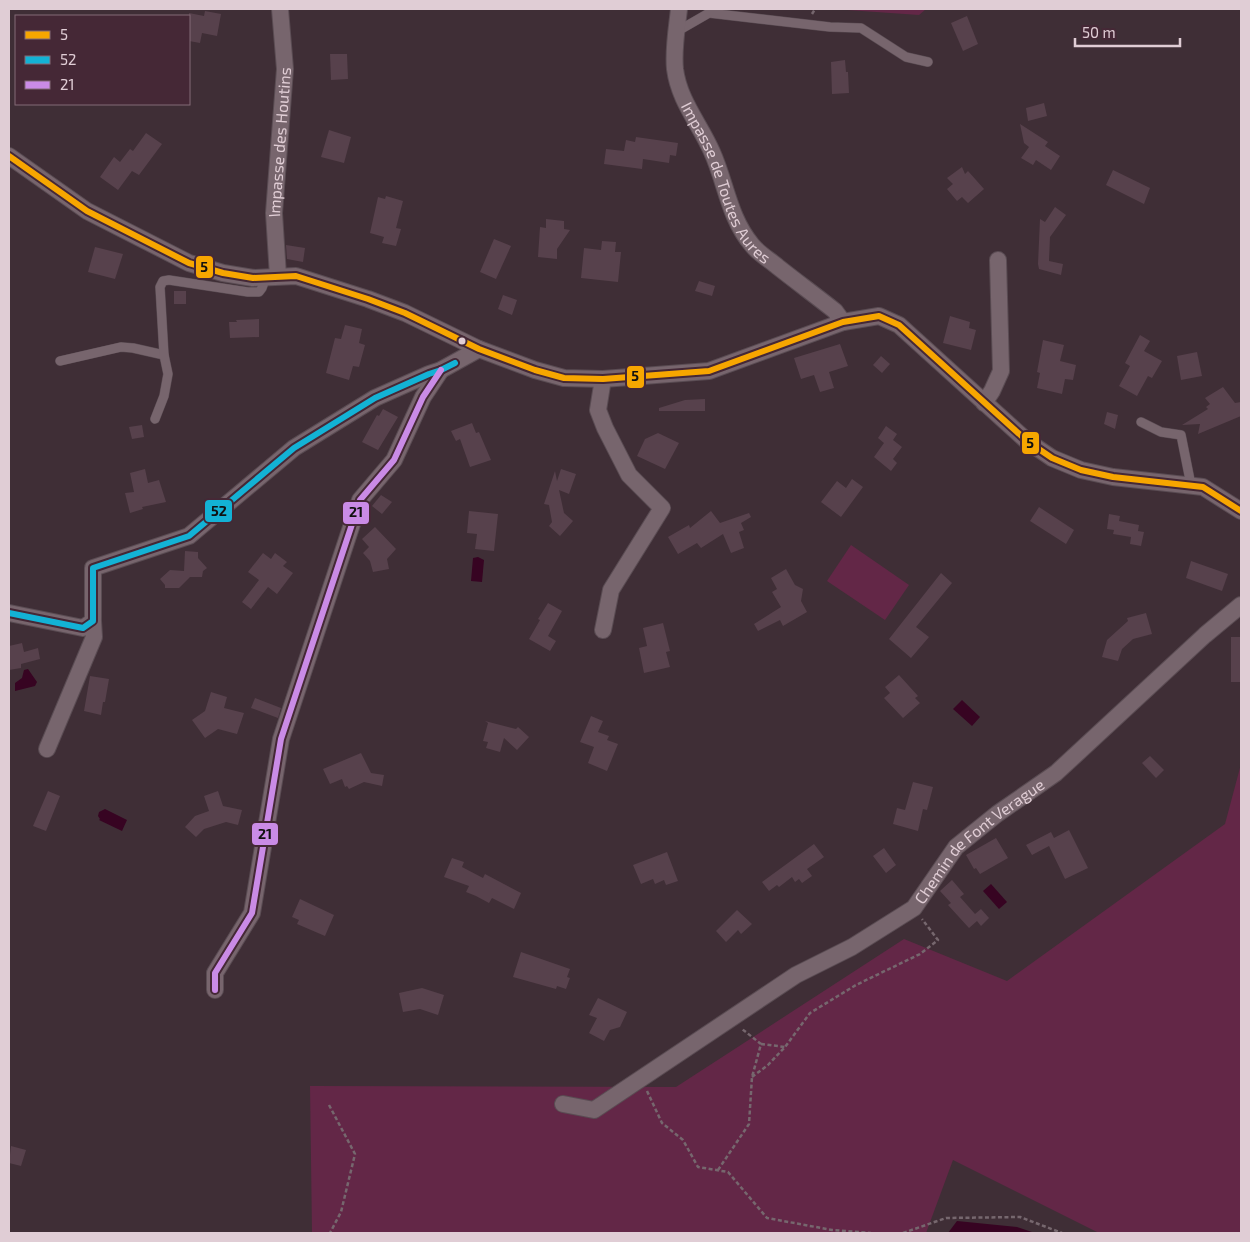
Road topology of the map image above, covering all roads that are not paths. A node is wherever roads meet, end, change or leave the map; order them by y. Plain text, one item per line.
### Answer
1 (280, 9) edge
2 (679, 9) edge
3 (676, 32) junction
4 (928, 62) dead end
5 (9, 156) edge
6 (998, 260) dead end
7 (272, 276) junction
8 (843, 322) junction
9 (478, 349) junction
10 (164, 355) junction
11 (60, 361) dead end
12 (441, 370) junction
13 (604, 379) junction
14 (984, 402) junction
15 (155, 419) dead end
16 (1141, 422) dead end
17 (1191, 485) junction
18 (1241, 510) edge
19 (9, 602) edge
20 (1241, 605) edge
21 (9, 613) edge
22 (88, 625) junction
23 (603, 630) dead end
24 (47, 749) dead end
25 (215, 990) dead end
26 (563, 1104) dead end

1 - 7 street, Impasse des Houtins
2 - 3 street, Impasse de Toutes Aures
3 - 4 lane
3 - 8 street, Impasse de Toutes Aures
5 - 7 street
6 - 14 street
7 - 9 street
7 - 10 lane
8 - 13 street
8 - 14 street
9 - 12 street
9 - 13 street
10 - 11 lane
10 - 15 lane
12 - 22 street
12 - 25 street
13 - 23 street
14 - 17 street
16 - 17 lane
17 - 18 street
19 - 22 street
20 - 26 street, Chemin de Font Verague
21 - 22 street
22 - 24 street

